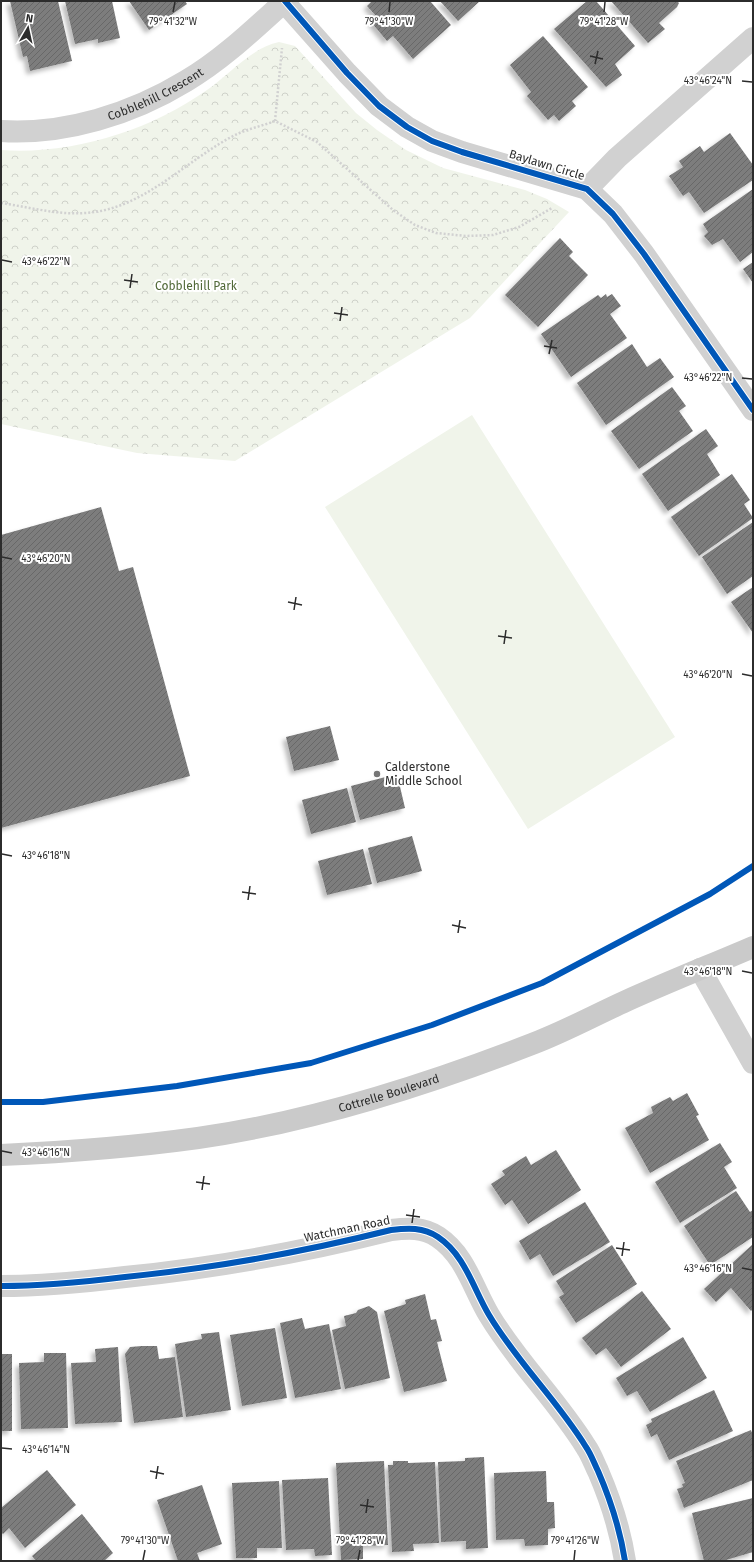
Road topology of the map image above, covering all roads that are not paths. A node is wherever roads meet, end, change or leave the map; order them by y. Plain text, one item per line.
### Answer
1 (284, 1) edge
2 (753, 38) edge
3 (1, 131) edge
4 (587, 189) junction
5 (753, 410) edge
6 (753, 947) edge
7 (700, 969) junction
8 (753, 1064) edge
9 (1, 1155) edge
10 (1, 1286) edge
11 (626, 1561) edge

1 - 3 street, Cobblehill Crescent
1 - 4 street, Baylawn Circle
2 - 4 street, Baylawn Circle
4 - 5 street, Baylawn Circle
6 - 7 main road, Cottrelle Boulevard
7 - 8 street
7 - 9 main road, Cottrelle Boulevard
10 - 11 street, Watchman Road

